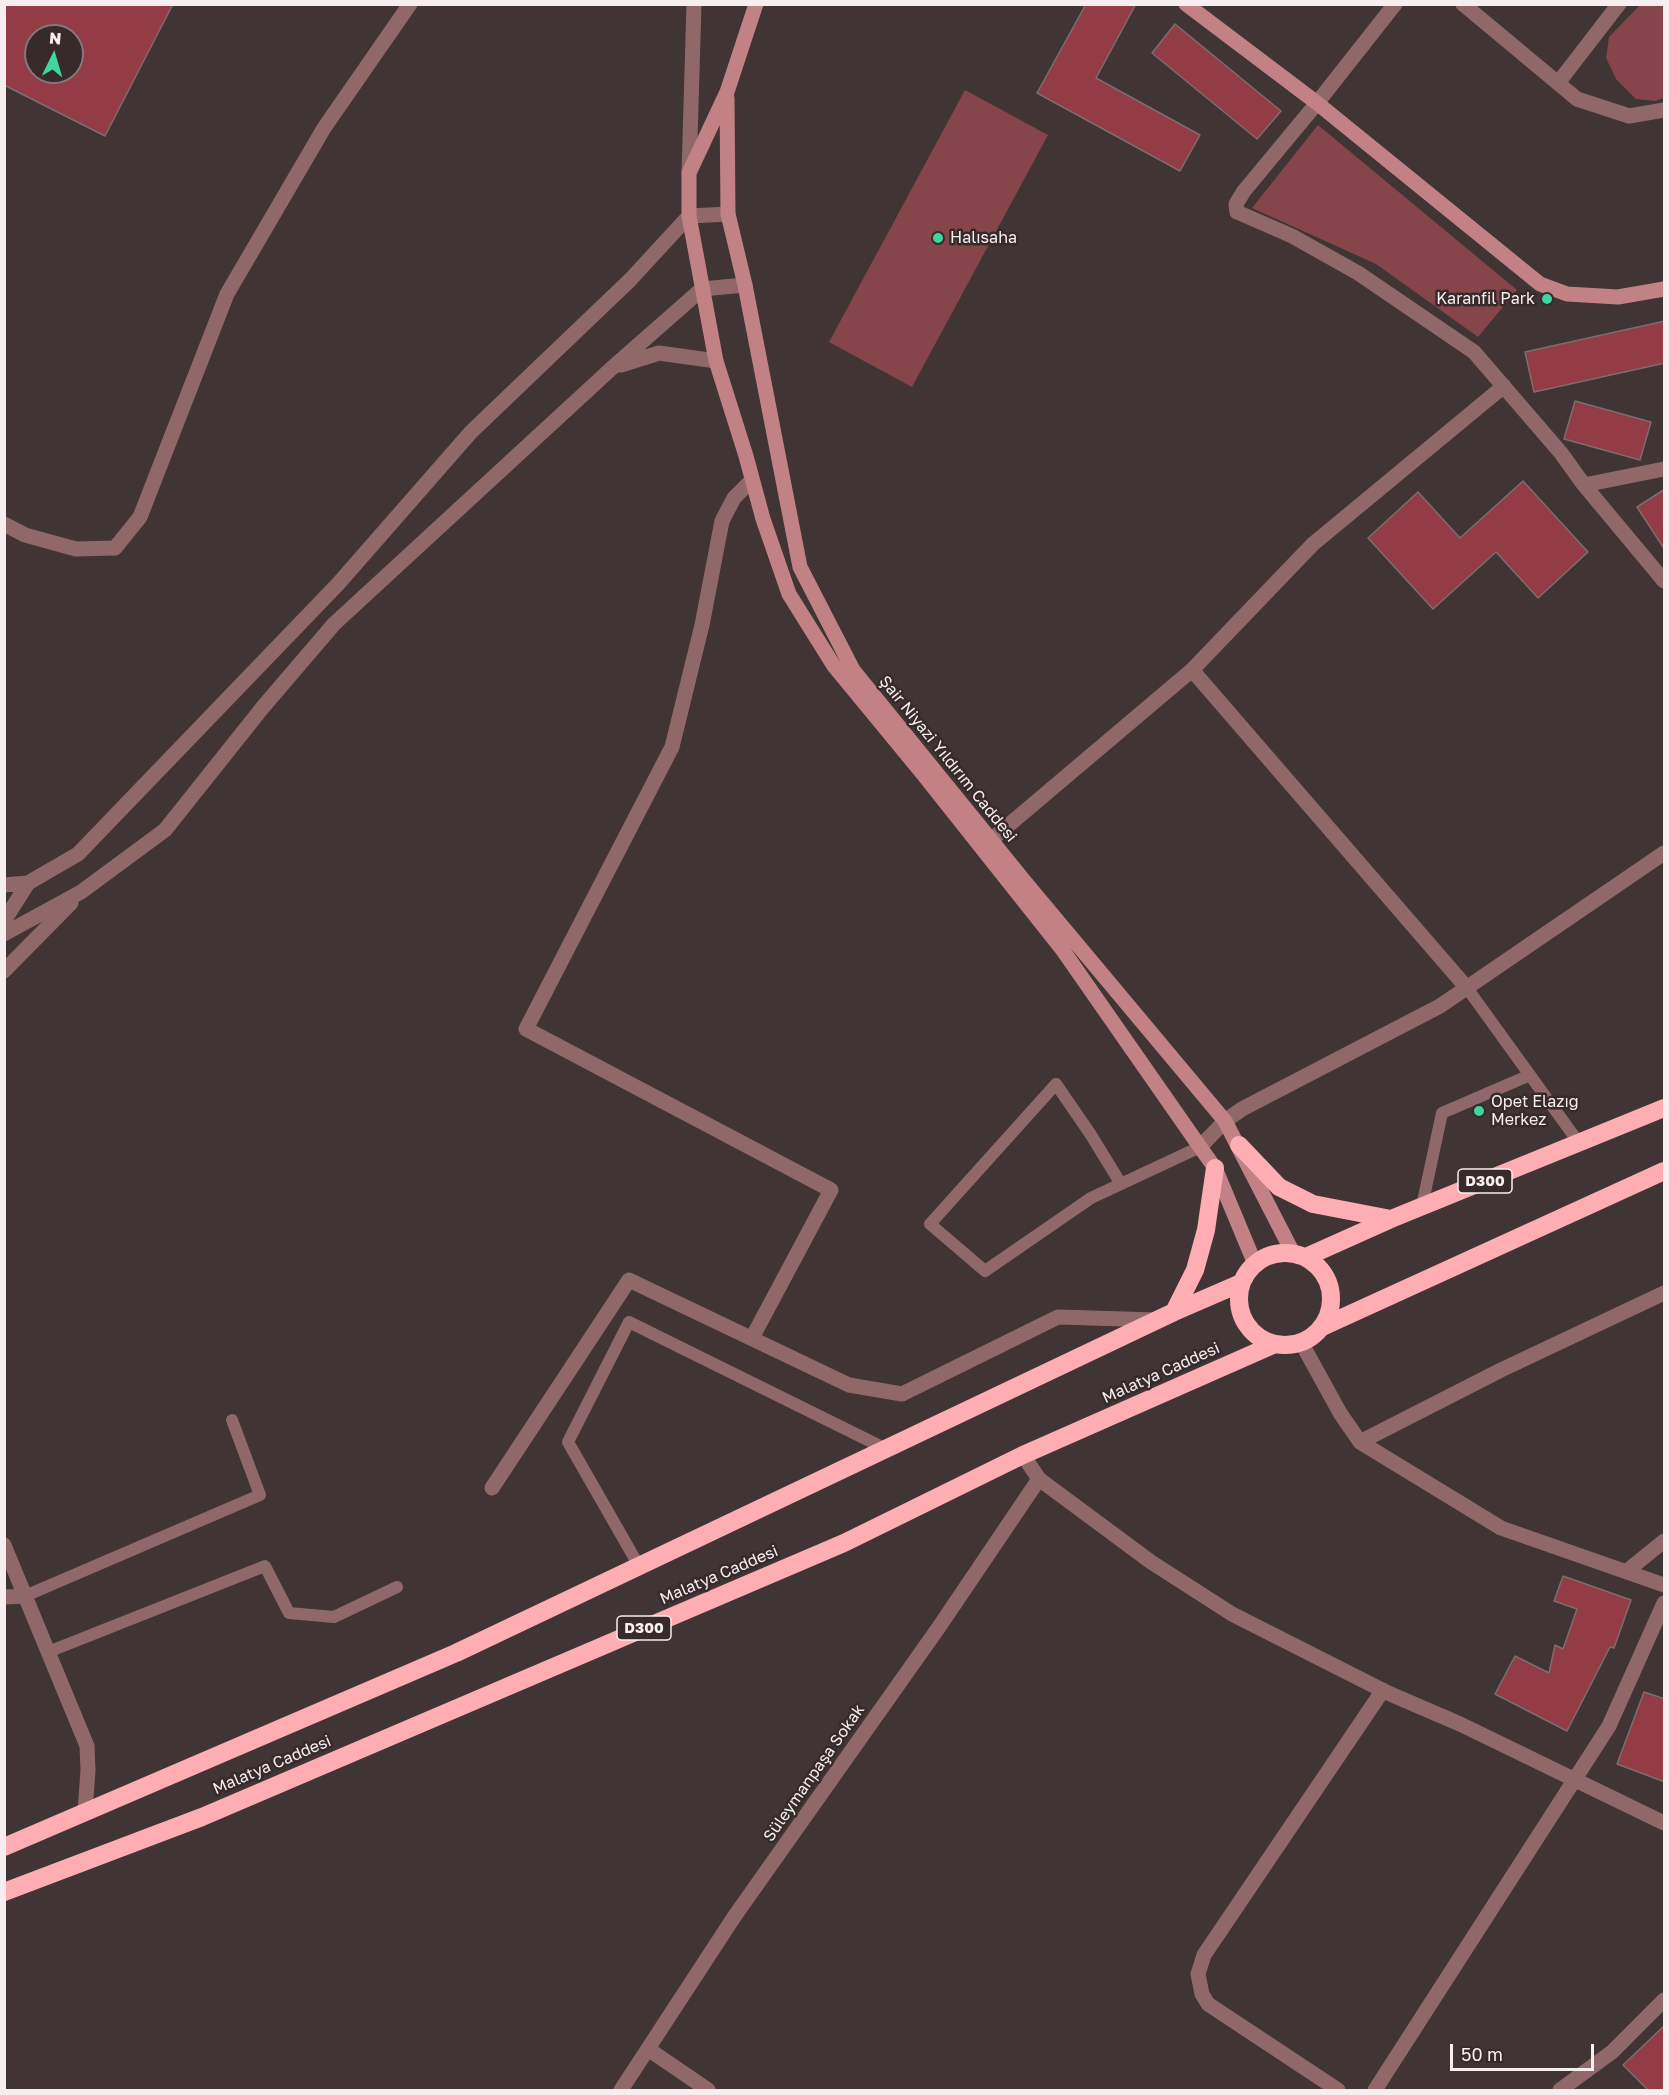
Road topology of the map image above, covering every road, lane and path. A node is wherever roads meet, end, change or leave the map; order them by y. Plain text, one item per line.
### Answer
1 (410, 4) edge
2 (694, 4) edge
3 (756, 4) edge
4 (1186, 4) edge
5 (1395, 4) edge
6 (1463, 4) edge
7 (1619, 4) edge
8 (1558, 83) junction
9 (727, 92) junction
10 (1317, 103) junction
11 (1665, 110) edge
12 (688, 173) junction
13 (728, 214) junction
14 (689, 216) junction
15 (745, 285) junction
16 (702, 289) junction
17 (1665, 289) edge
18 (716, 361) junction
19 (612, 368) junction
20 (1503, 386) junction
21 (1665, 469) edge
22 (752, 480) junction
23 (1584, 485) junction
24 (4, 524) edge
25 (1665, 581) edge
26 (1192, 670) junction
27 (991, 840) junction
28 (1665, 853) edge
29 (28, 882) junction
30 (4, 885) edge
31 (81, 892) junction
32 (4, 921) edge
33 (4, 934) edge
34 (4, 971) edge
35 (1467, 988) junction
36 (1530, 1076) junction
37 (1665, 1108) edge
38 (1225, 1120) junction
39 (1579, 1143) junction
40 (1239, 1145) junction
41 (1200, 1147) junction
42 (1215, 1168) junction
43 (1665, 1171) edge
44 (1120, 1184) junction
45 (1422, 1206) junction
46 (1391, 1219) junction
47 (1300, 1255) junction
48 (1255, 1264) junction
49 (1241, 1282) junction
50 (1665, 1293) edge
51 (1174, 1312) junction
52 (1157, 1320) junction
53 (1322, 1326) junction
54 (752, 1338) junction
55 (1301, 1342) junction
56 (1275, 1344) junction
57 (232, 1420) dead end
58 (1360, 1442) junction
59 (886, 1449) junction
60 (1023, 1455) junction
61 (1040, 1479) junction
62 (492, 1488) dead end
63 (1665, 1541) edge
64 (4, 1545) edge
65 (639, 1566) junction
66 (1627, 1571) junction
67 (1665, 1585) edge
68 (397, 1587) dead end
69 (26, 1596) junction
70 (4, 1597) edge
71 (1665, 1604) edge
72 (48, 1652) junction
73 (1383, 1690) junction
74 (1575, 1780) junction
75 (85, 1812) junction
76 (1665, 1823) edge
77 (4, 1846) edge
78 (4, 1892) edge
79 (1665, 2000) edge
80 (648, 2049) junction
81 (621, 2091) edge
82 (708, 2091) edge
83 (1338, 2091) edge
84 (1376, 2091) edge
85 (1560, 2091) edge

1 - 24 street
2 - 12 street
3 - 9 street
4 - 10 street
5 - 10 street
6 - 8 street
7 - 8 street
8 - 11 street
9 - 12 street
9 - 13 street, Şair Niyazi Yıldırım Caddesi
10 - 17 street
10 - 20 street
12 - 14 street
13 - 14 street
13 - 15 street, Şair Niyazi Yıldırım Caddesi
14 - 16 street
14 - 29 street
15 - 16 street
15 - 27 street, Şair Niyazi Yıldırım Caddesi
16 - 18 street
16 - 19 street
18 - 19 street
18 - 22 street
19 - 31 street
20 - 23 street
20 - 26 street
21 - 23 street
22 - 41 street
22 - 54 street
23 - 25 street
26 - 27 street
26 - 35 street
27 - 38 street, Şair Niyazi Yıldırım Caddesi
28 - 35 street
29 - 30 street
29 - 32 street
31 - 33 street
31 - 34 street
35 - 36 lane
35 - 38 street
36 - 39 lane
36 - 45 lane
37 - 39 highway, D300
38 - 40 street, Şair Niyazi Yıldırım Caddesi
38 - 41 street
39 - 45 highway, D300
40 - 46 highway
40 - 47 street, Şair Niyazi Yıldırım Caddesi
41 - 42 street
41 - 44 lane
42 - 48 street
42 - 51 highway
43 - 53 highway
44 - 44 lane
45 - 46 highway, D300
46 - 47 highway, D300
47 - 48 highway
47 - 53 highway
48 - 49 highway
49 - 51 highway, Malatya Caddesi
49 - 56 highway
50 - 58 street
51 - 52 highway, Malatya Caddesi
52 - 54 street
52 - 59 highway, Malatya Caddesi
53 - 55 highway
54 - 62 street
55 - 56 highway
55 - 58 street
56 - 60 highway, Malatya Caddesi / D300
57 - 69 lane
58 - 66 street
59 - 65 highway, Malatya Caddesi
59 - 65 lane
60 - 61 street
60 - 78 highway, Malatya Caddesi / D300
61 - 73 street
61 - 80 street, Süleymanpaşa Sokak
63 - 66 street
64 - 69 street
65 - 75 highway, Malatya Caddesi
66 - 67 street
68 - 72 lane
69 - 70 street
69 - 72 street
71 - 74 street
72 - 75 street
73 - 74 street
73 - 83 street
74 - 76 street
74 - 84 street
75 - 77 highway, Malatya Caddesi
79 - 85 street
80 - 81 street, Süleymanpaşa Sokak
80 - 82 street

